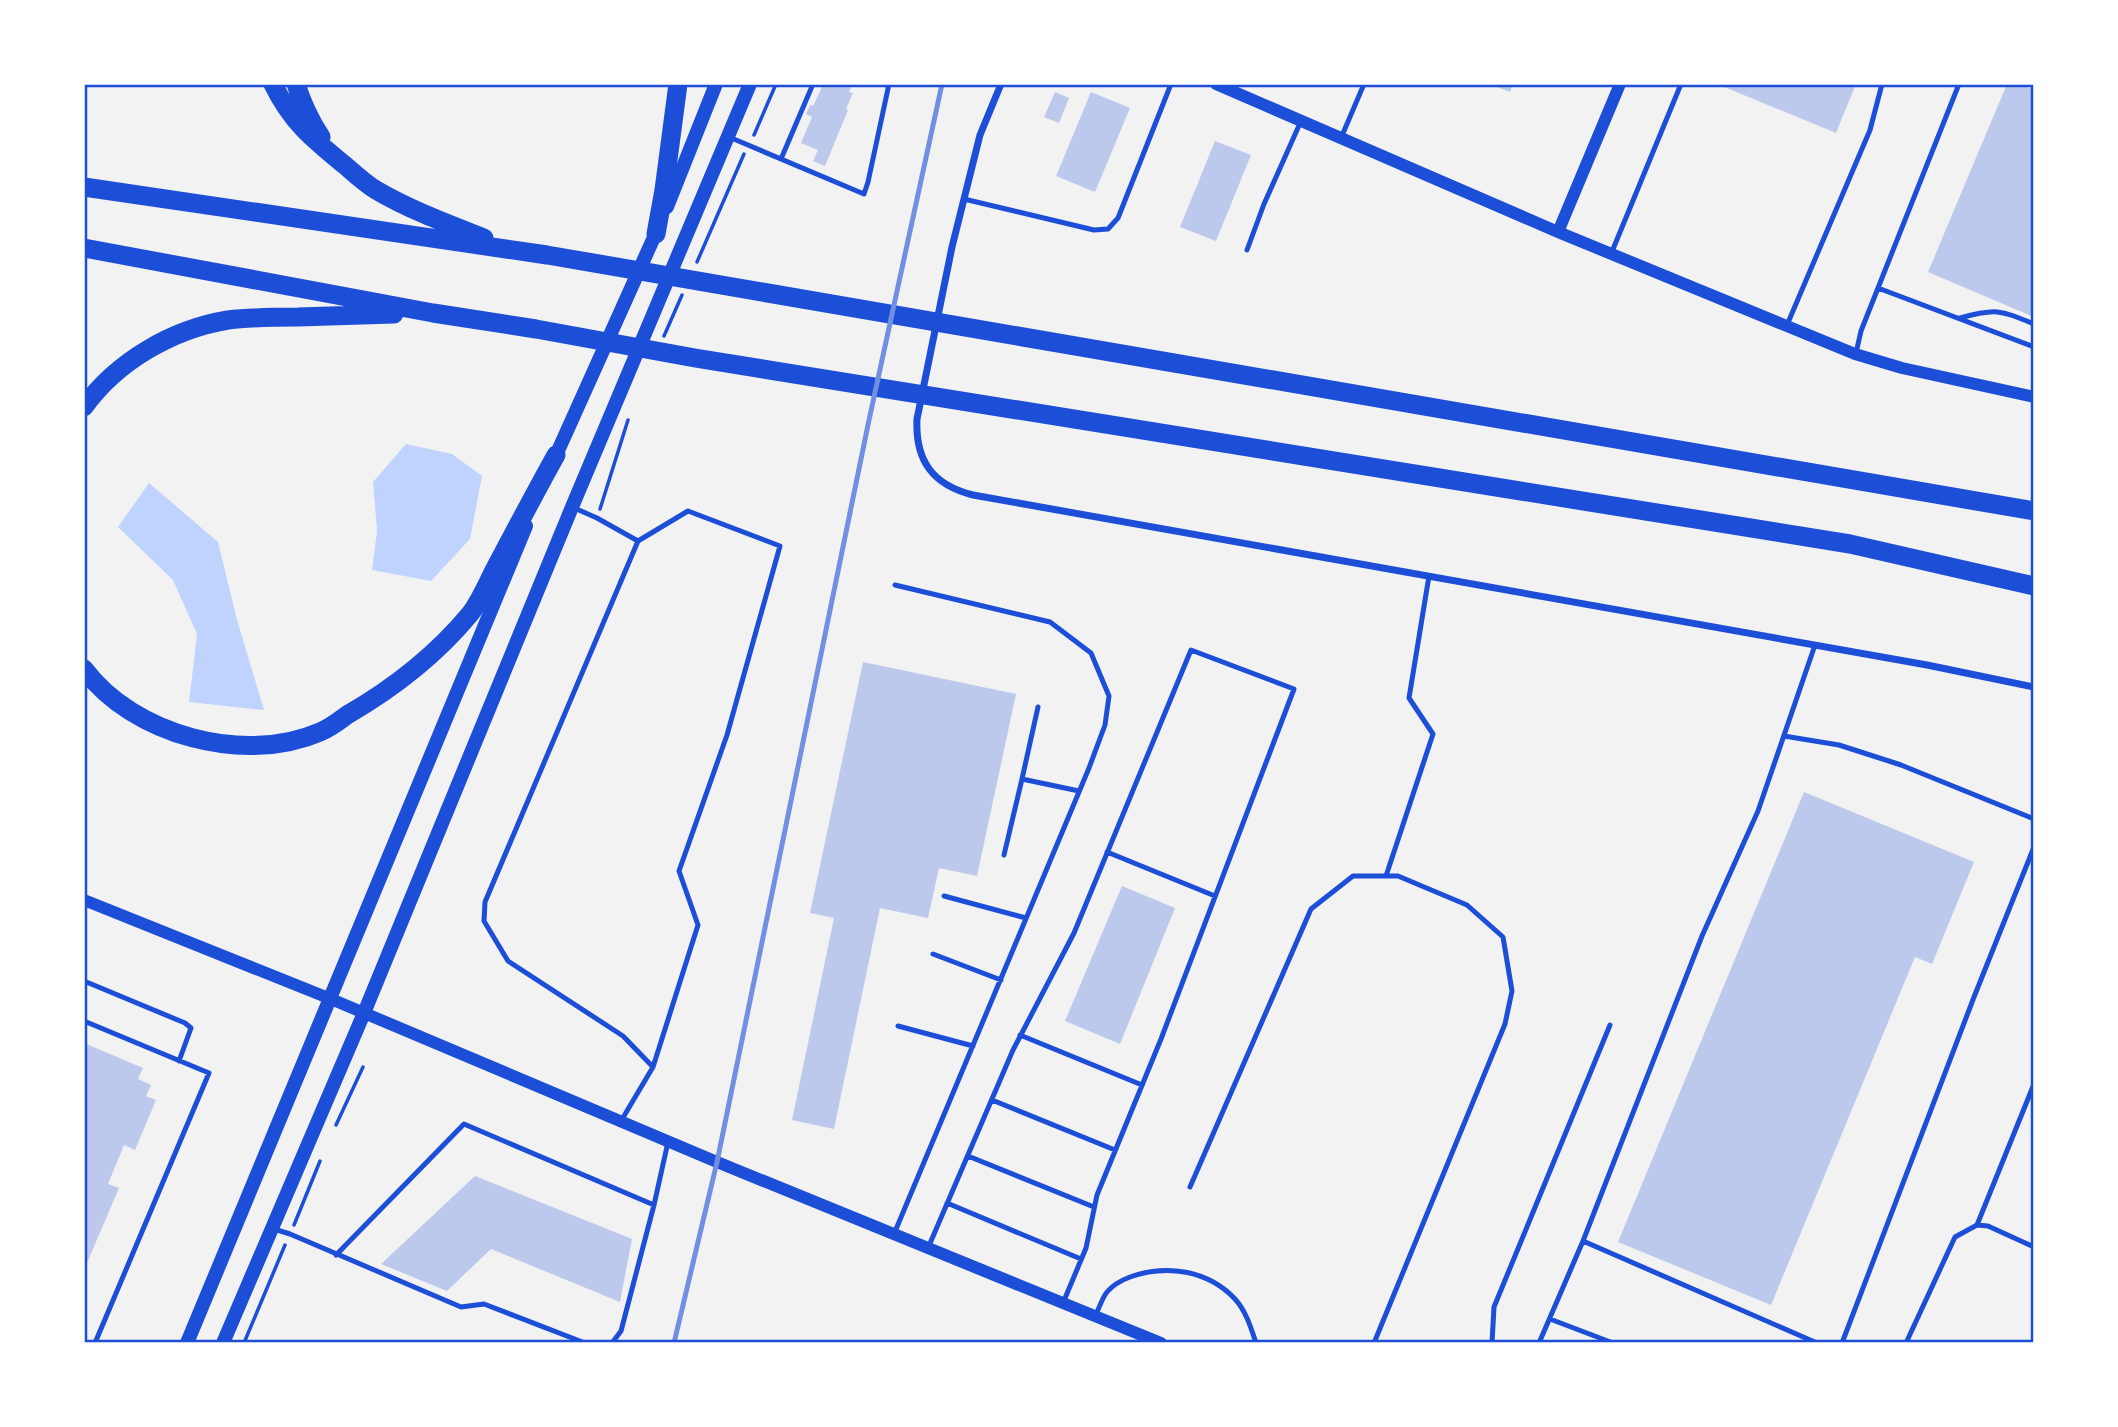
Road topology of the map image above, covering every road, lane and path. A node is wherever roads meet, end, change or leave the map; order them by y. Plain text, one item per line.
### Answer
1 (273, 84) edge
2 (296, 84) edge
3 (678, 84) edge
4 (716, 84) edge
5 (750, 84) edge
6 (776, 84) edge
7 (813, 84) edge
8 (889, 84) edge
9 (1001, 84) edge
10 (1171, 84) edge
11 (1216, 84) edge
12 (1364, 84) edge
13 (1620, 84) edge
14 (1681, 84) edge
15 (1882, 84) edge
16 (1959, 84) edge
17 (1301, 121) junction
18 (727, 136) junction
19 (1341, 138) junction
20 (748, 145) junction
21 (336, 158) junction
22 (782, 159) junction
23 (84, 187) edge
24 (964, 199) junction
25 (1558, 232) junction
26 (656, 234) junction
27 (84, 248) edge
28 (1247, 250) dead end
29 (522, 251) junction
30 (1611, 254) junction
31 (694, 269) dead end
32 (1878, 288) junction
33 (683, 294) dead end
34 (433, 313) junction
35 (1958, 319) junction
36 (2034, 324) edge
37 (1787, 326) junction
38 (661, 343) dead end
39 (2034, 346) edge
40 (1855, 354) junction
41 (2034, 397) edge
42 (84, 407) edge
43 (630, 410) dead end
44 (556, 455) junction
45 (572, 507) junction
46 (2034, 511) edge
47 (597, 518) junction
48 (638, 541) junction
49 (1429, 576) junction
50 (895, 585) dead end
51 (2034, 586) edge
52 (1815, 645) junction
53 (84, 669) edge
54 (2034, 687) edge
55 (1038, 706) dead end
56 (1784, 736) junction
57 (1022, 779) junction
58 (1079, 791) junction
59 (2034, 819) edge
60 (2034, 847) edge
61 (1107, 852) junction
62 (1004, 855) dead end
63 (1386, 876) junction
64 (944, 896) dead end
65 (1216, 896) junction
66 (84, 900) edge
67 (1026, 918) junction
68 (933, 954) dead end
69 (84, 981) edge
70 (1001, 981) junction
71 (331, 999) junction
72 (363, 1013) junction
73 (84, 1021) edge
74 (1610, 1025) dead end
75 (898, 1026) dead end
76 (1020, 1035) junction
77 (973, 1046) junction
78 (179, 1060) junction
79 (363, 1067) dead end
80 (653, 1067) junction
81 (2034, 1084) edge
82 (1142, 1085) junction
83 (992, 1100) junction
84 (621, 1121) junction
85 (335, 1126) dead end
86 (668, 1141) junction
87 (325, 1150) dead end
88 (1115, 1150) junction
89 (968, 1156) junction
90 (1190, 1186) dead end
91 (947, 1203) junction
92 (654, 1205) junction
93 (1094, 1207) junction
94 (1977, 1225) junction
95 (271, 1228) junction
96 (290, 1234) junction
97 (894, 1234) junction
98 (1583, 1241) junction
99 (2034, 1247) edge
100 (928, 1248) junction
101 (336, 1255) junction
102 (1081, 1259) junction
103 (1063, 1303) junction
104 (1096, 1316) junction
105 (1550, 1319) junction
106 (95, 1343) edge
107 (187, 1343) edge
108 (223, 1343) edge
109 (244, 1343) edge
110 (585, 1343) edge
111 (612, 1343) edge
112 (1161, 1343) edge
113 (1255, 1343) edge
114 (1374, 1343) edge
115 (1492, 1343) edge
116 (1539, 1343) edge
117 (1613, 1343) edge
118 (1817, 1343) edge
119 (1842, 1343) edge
120 (1906, 1343) edge

1 - 21 highway
2 - 21 highway
3 - 26 highway
4 - 26 main road
5 - 18 main road
6 - 20 path
7 - 22 lane
8 - 22 lane
9 - 24 street
10 - 24 lane
11 - 17 street
12 - 19 lane
13 - 25 street
14 - 30 lane
15 - 37 lane
16 - 32 lane
17 - 19 street
17 - 28 lane
18 - 20 lane
18 - 45 main road
19 - 25 street
20 - 22 lane
20 - 31 path
21 - 29 highway
23 - 29 highway
24 - 49 street
25 - 30 street
26 - 44 main road
27 - 34 highway
29 - 46 highway
30 - 37 street
32 - 35 lane
32 - 40 lane
33 - 38 path
34 - 42 highway
34 - 51 highway
35 - 36 lane
35 - 39 lane
37 - 40 street
40 - 41 street
43 - 47 path
44 - 53 highway
44 - 71 main road
45 - 47 lane
45 - 72 main road
47 - 48 lane
48 - 80 lane
48 - 80 lane
49 - 52 street
49 - 63 lane
50 - 58 lane
52 - 54 street
52 - 56 lane
55 - 57 lane
56 - 59 lane
56 - 98 lane
57 - 58 lane
57 - 62 lane
58 - 67 lane
60 - 119 lane
61 - 65 lane
61 - 65 lane
61 - 76 lane
63 - 90 lane
63 - 114 lane
64 - 67 lane
65 - 82 lane
66 - 71 street
67 - 70 lane
68 - 70 lane
69 - 78 lane
70 - 77 lane
71 - 72 street
71 - 107 main road
72 - 84 street
72 - 95 main road
73 - 78 lane
74 - 115 lane
75 - 77 lane
76 - 82 lane
76 - 83 lane
77 - 97 lane
78 - 106 lane
79 - 85 path
80 - 84 lane
81 - 94 lane
82 - 88 lane
83 - 88 lane
83 - 89 lane
84 - 86 street
86 - 92 lane
86 - 97 street
87 - 96 path
88 - 93 lane
89 - 91 lane
89 - 93 lane
91 - 100 lane
91 - 102 lane
92 - 101 lane
92 - 111 lane
93 - 102 lane
94 - 99 lane
94 - 120 lane
95 - 96 lane
95 - 108 main road
96 - 101 lane
96 - 109 path
97 - 100 street
98 - 105 lane
98 - 118 lane
100 - 103 street
101 - 110 lane
102 - 103 lane
103 - 104 street
104 - 112 street
104 - 113 lane
105 - 116 lane
105 - 117 lane

